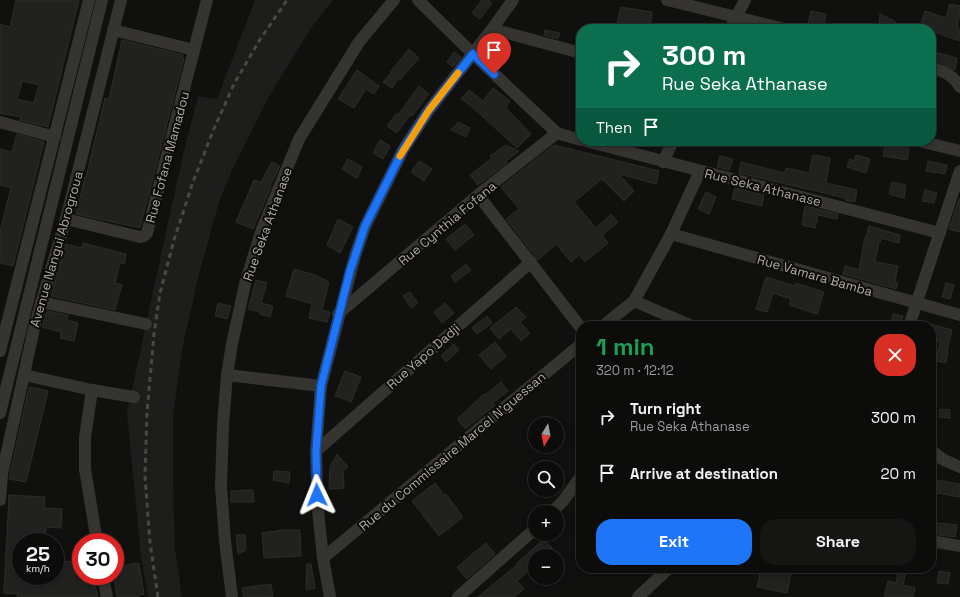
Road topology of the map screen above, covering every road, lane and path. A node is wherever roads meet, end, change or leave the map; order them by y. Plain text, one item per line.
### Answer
1 (89, 0) edge
2 (102, 0) edge
3 (121, 0) edge
4 (207, 0) edge
5 (394, 0) edge
6 (418, 0) edge
7 (513, 0) edge
8 (667, 0) edge
9 (745, 0) edge
10 (737, 16) junction
11 (733, 24) edge
12 (767, 24) edge
13 (492, 29) junction
14 (114, 30) junction
15 (194, 50) junction
16 (576, 52) edge
17 (473, 54) junction
18 (936, 69) edge
19 (960, 87) edge
20 (0, 122) edge
21 (557, 133) junction
22 (55, 137) junction
23 (576, 139) edge
24 (936, 145) edge
25 (604, 146) edge
26 (670, 146) edge
27 (960, 151) edge
28 (662, 162) junction
29 (700, 171) junction
30 (960, 171) edge
31 (478, 195) junction
32 (66, 219) junction
33 (940, 233) junction
34 (671, 234) junction
35 (531, 262) junction
36 (634, 301) junction
37 (41, 302) junction
38 (916, 303) junction
39 (338, 314) junction
40 (960, 314) edge
41 (4, 316) edge
42 (22, 320) junction
43 (576, 321) edge
44 (609, 321) edge
45 (680, 321) edge
46 (911, 321) edge
47 (35, 324) junction
48 (146, 324) dead end
49 (576, 348) edge
50 (0, 351) edge
51 (24, 375) junction
52 (227, 375) junction
53 (321, 386) junction
54 (92, 390) junction
55 (134, 397) dead end
56 (0, 413) edge
57 (316, 451) junction
58 (936, 454) edge
59 (960, 466) edge
60 (576, 483) edge
61 (0, 500) edge
62 (559, 505) edge
63 (96, 533) edge
64 (528, 535) edge
65 (936, 542) edge
66 (960, 546) edge
67 (323, 558) junction
68 (664, 573) edge
69 (105, 585) edge
70 (107, 597) edge
71 (232, 597) edge
72 (330, 597) edge
73 (458, 597) edge
74 (638, 597) edge

1 - 22 street, Avenue Nangui Abrogroua
2 - 42 street, Avenue Nangui Abrogroua
3 - 14 street, Avenue Nangui Abrogroua
4 - 15 street, Rue Fofana Mamadou
5 - 52 street, Rue Seka Athanase
6 - 17 street
7 - 13 street
8 - 10 street
9 - 10 street
10 - 11 street
10 - 12 street
13 - 16 street
13 - 17 street
14 - 15 street
14 - 32 street, Avenue Nangui Abrogroua
15 - 32 street, Rue Fofana Mamadou
17 - 21 street
17 - 39 street
18 - 19 street
20 - 22 street
21 - 23 street
21 - 31 street, Rue Cynthia Fofana
22 - 41 street, Avenue Nangui Abrogroua
24 - 27 street
25 - 28 street, Rue Seka Athanase
26 - 28 street
28 - 29 street, Rue Seka Athanase
29 - 33 street, Rue Seka Athanase
29 - 34 street
30 - 33 street
31 - 35 street
31 - 39 street, Rue Cynthia Fofana
32 - 37 street, Avenue Nangui Abrogroua
33 - 38 street
34 - 36 street
34 - 38 street, Rue Vamara Bamba
35 - 43 street
35 - 57 street, Rue Yapo Dadji
36 - 44 street
36 - 45 street
37 - 47 street, Avenue Nangui Abrogroua
37 - 48 street
38 - 40 street, Rue Vamara Bamba
38 - 46 street
39 - 53 street
41 - 42 street
41 - 50 street, Avenue Nangui Abrogroua
42 - 47 street
42 - 56 street, Avenue Nangui Abrogroua
47 - 51 street, Avenue Nangui Abrogroua
49 - 67 street, Rue du Commissaire Marcel N'guessan
51 - 54 street
51 - 61 street, Avenue Nangui Abrogroua
52 - 53 street
52 - 71 street, Rue Seka Athanase
53 - 57 street
54 - 55 street
54 - 63 street
57 - 67 street
58 - 59 street
60 - 62 street
64 - 73 street
65 - 66 street
67 - 72 street
68 - 74 street
69 - 70 street

